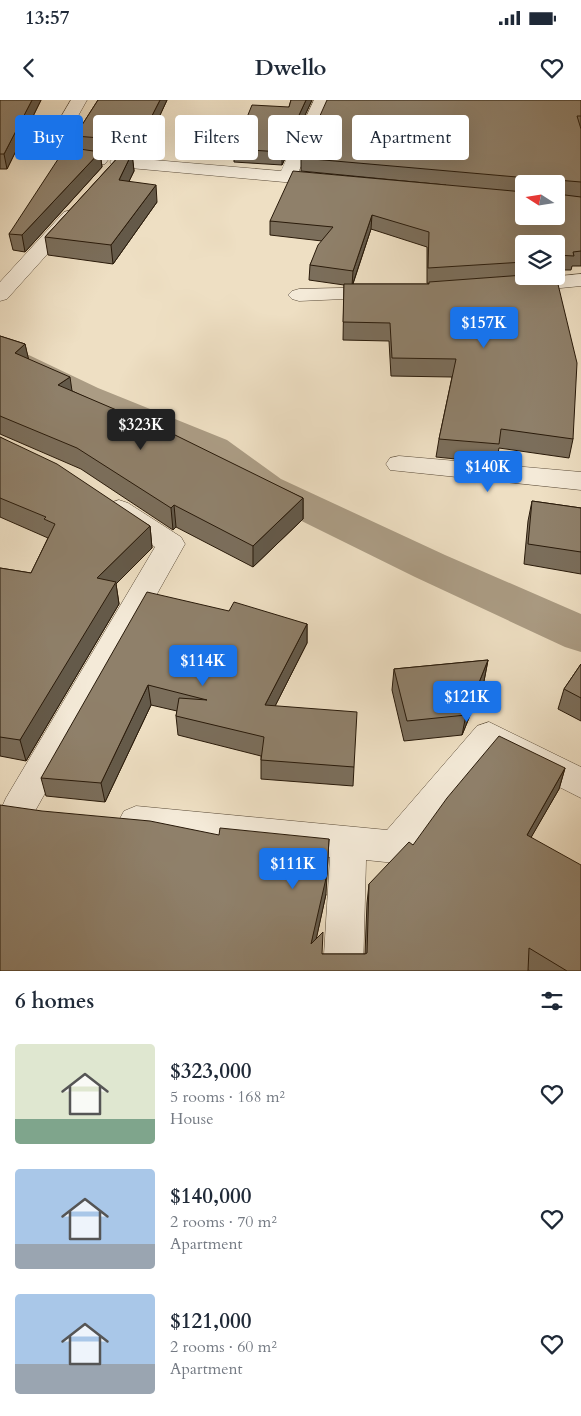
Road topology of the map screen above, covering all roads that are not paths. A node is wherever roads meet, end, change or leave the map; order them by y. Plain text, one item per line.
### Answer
1 (79, 100) edge
2 (322, 100) edge
3 (287, 177) junction
4 (346, 182) edge
5 (84, 202) edge
6 (581, 280) edge
7 (504, 287) edge
8 (397, 292) edge
9 (0, 295) edge
10 (300, 295) dead end
11 (399, 464) dead end
12 (581, 481) edge
13 (102, 498) edge
14 (581, 783) edge
15 (22, 810) edge
16 (106, 819) edge
17 (349, 843) junction
18 (343, 971) edge

1 - 3 street
2 - 3 street
3 - 4 street
5 - 9 street
6 - 7 street
8 - 10 street
11 - 12 street
13 - 15 street
14 - 17 street
16 - 17 street
17 - 18 street

